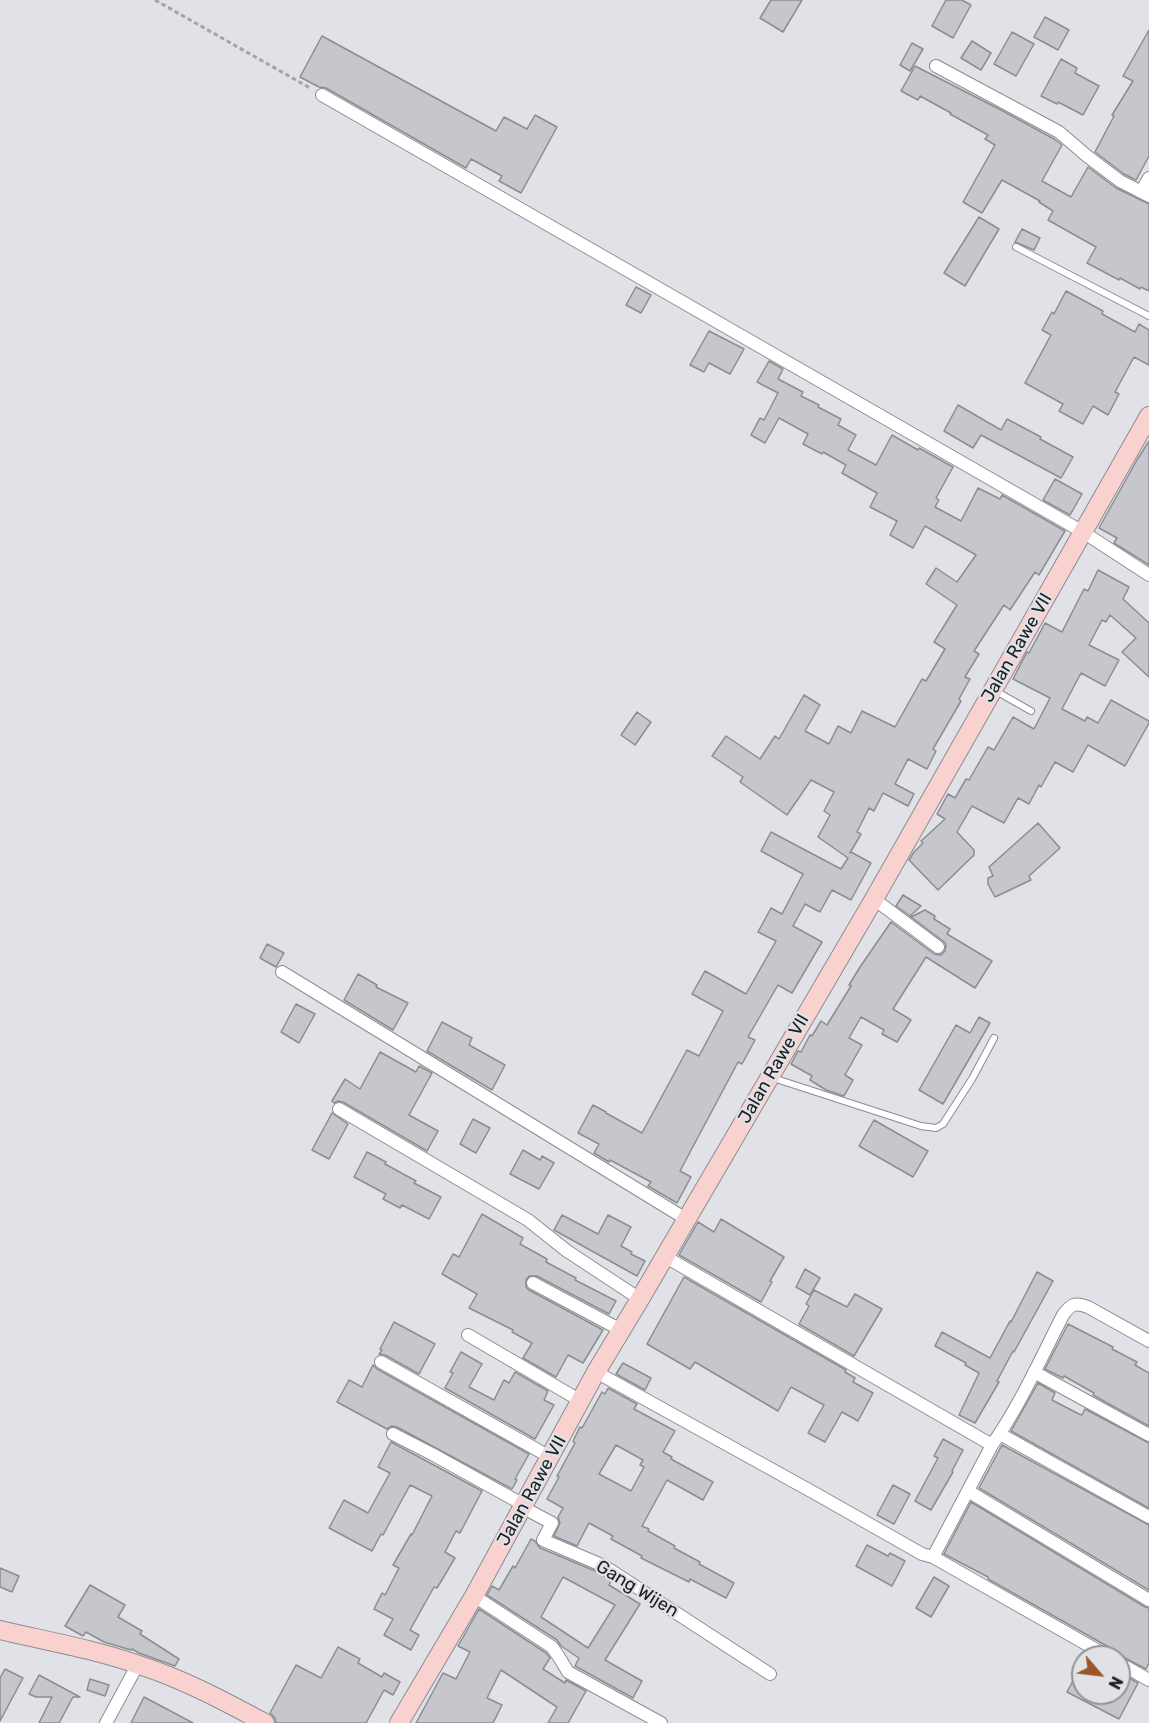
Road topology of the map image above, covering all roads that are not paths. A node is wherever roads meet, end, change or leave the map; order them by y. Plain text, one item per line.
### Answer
1 (936, 66) dead end
2 (322, 95) road end
3 (1149, 178) edge
4 (1145, 194) edge
5 (1016, 247) dead end
6 (1149, 316) edge
7 (1149, 416) edge
8 (1083, 532) junction
9 (1149, 574) edge
10 (993, 690) junction
11 (1031, 711) dead end
12 (874, 899) junction
13 (938, 947) dead end
14 (282, 972) dead end
15 (994, 1038) dead end
16 (769, 1077) junction
17 (339, 1109) dead end
18 (686, 1219) junction
19 (664, 1257) junction
20 (533, 1283) dead end
21 (640, 1299) junction
22 (621, 1330) junction
23 (468, 1335) dead end
24 (1149, 1341) edge
25 (381, 1362) dead end
26 (1034, 1371) junction
27 (596, 1372) junction
28 (580, 1401) junction
29 (393, 1434) dead end
30 (1000, 1434) junction
31 (1149, 1435) edge
32 (992, 1445) junction
33 (550, 1457) junction
34 (968, 1491) junction
35 (523, 1506) junction
36 (1149, 1517) edge
37 (933, 1557) junction
38 (474, 1596) junction
39 (1149, 1600) edge
40 (0, 1630) edge
41 (1087, 1645) edge
42 (138, 1664) junction
43 (1131, 1670) edge
44 (770, 1674) dead end
45 (1149, 1680) edge
46 (106, 1723) edge
47 (265, 1723) edge
48 (400, 1723) edge
49 (661, 1723) edge

1 - 4 street
2 - 8 street
3 - 4 street
5 - 6 lane
7 - 8 main road, Jalan Rawe VII
8 - 9 street
8 - 10 main road, Jalan Rawe VII
10 - 11 lane
10 - 12 main road, Jalan Rawe VII
12 - 13 street
12 - 16 main road, Jalan Rawe VII
14 - 18 street
15 - 16 lane
16 - 18 main road, Jalan Rawe VII
17 - 21 street
18 - 19 main road, Jalan Rawe VII
19 - 21 main road, Jalan Rawe VII
19 - 32 street
20 - 22 street
21 - 22 main road, Jalan Rawe VII
22 - 27 main road, Jalan Rawe VII
23 - 28 street
24 - 26 street
25 - 33 street
26 - 30 street
26 - 31 street
27 - 28 main road, Jalan Rawe VII
27 - 37 street
28 - 33 main road, Jalan Rawe VII
29 - 35 street
30 - 32 street
30 - 36 street
32 - 34 street
33 - 35 main road, Jalan Rawe VII
34 - 37 street
34 - 39 street
35 - 38 main road, Jalan Rawe VII
35 - 44 street, Gang Wijen
37 - 41 street
38 - 48 main road, Jalan Rawe VII
38 - 49 street
40 - 42 main road
42 - 46 street
42 - 47 main road
43 - 45 street

